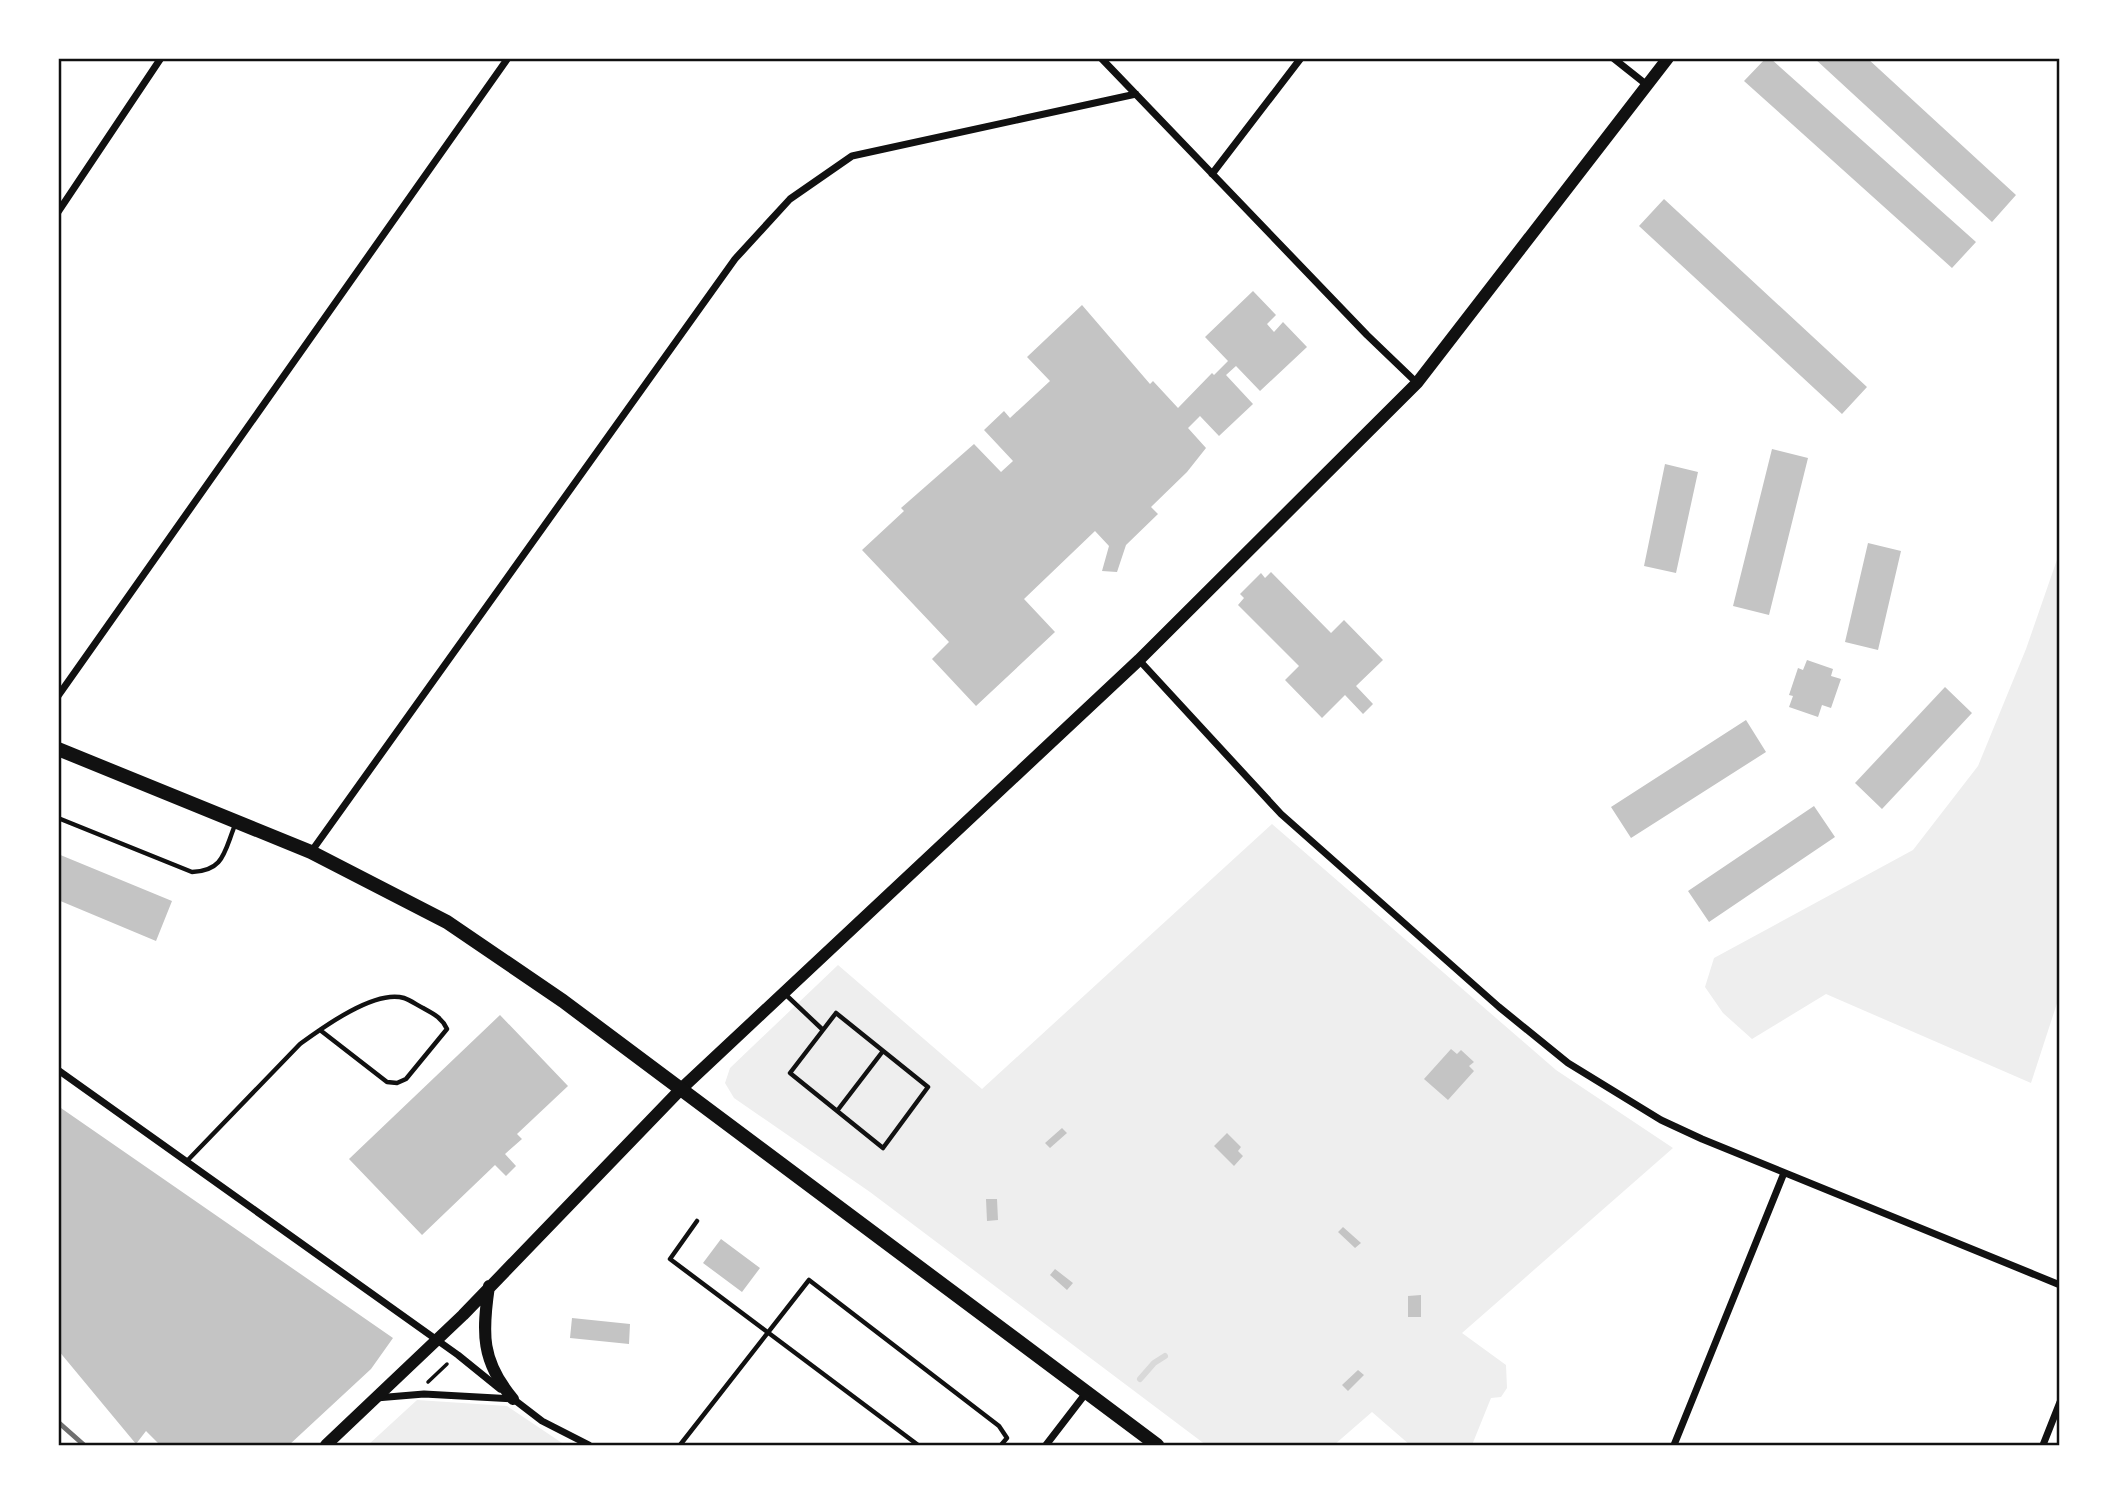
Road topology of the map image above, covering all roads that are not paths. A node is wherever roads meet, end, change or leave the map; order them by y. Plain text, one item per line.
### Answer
1 (161, 58) edge
2 (508, 58) edge
3 (1101, 58) edge
4 (1301, 58) edge
5 (1613, 58) edge
6 (1668, 58) edge
7 (1647, 85) junction
8 (1136, 94) junction
9 (1212, 174) junction
10 (58, 212) edge
11 (1417, 383) junction
12 (1139, 660) junction
13 (58, 696) edge
14 (58, 750) edge
15 (58, 818) edge
16 (237, 822) junction
17 (311, 852) junction
18 (784, 993) junction
19 (320, 1030) junction
20 (823, 1030) junction
21 (883, 1051) junction
22 (58, 1070) edge
23 (680, 1090) junction
24 (837, 1111) junction
25 (187, 1161) junction
26 (1784, 1173) junction
27 (697, 1221) dead end
28 (2060, 1285) edge
29 (489, 1286) junction
30 (768, 1332) junction
31 (438, 1340) junction
32 (1086, 1393) junction
33 (376, 1398) junction
34 (513, 1399) junction
35 (2060, 1402) edge
36 (326, 1445) edge
37 (589, 1445) edge
38 (680, 1445) edge
39 (918, 1445) edge
40 (1001, 1445) edge
41 (1046, 1445) edge
42 (1157, 1445) edge
43 (1674, 1445) edge
44 (2043, 1445) edge

1 - 10 street
2 - 13 street
3 - 8 street
4 - 9 street
5 - 7 street
6 - 7 street
7 - 11 street
8 - 9 street
8 - 17 street
9 - 11 street
11 - 12 street
12 - 18 street
12 - 26 street
14 - 16 main road
15 - 16 lane
16 - 17 main road
17 - 23 main road
18 - 20 lane
18 - 23 street
19 - 19 lane
19 - 25 lane
20 - 21 lane
20 - 24 lane
21 - 24 lane
21 - 24 lane
22 - 25 street
23 - 29 street
23 - 32 main road
25 - 31 street
26 - 28 street
26 - 43 street
27 - 30 lane
29 - 31 street
29 - 34 street
30 - 38 lane
30 - 39 lane
30 - 40 lane
31 - 33 street
31 - 34 street
32 - 41 street
32 - 42 main road
33 - 34 street
33 - 36 street
34 - 37 street
35 - 44 street

